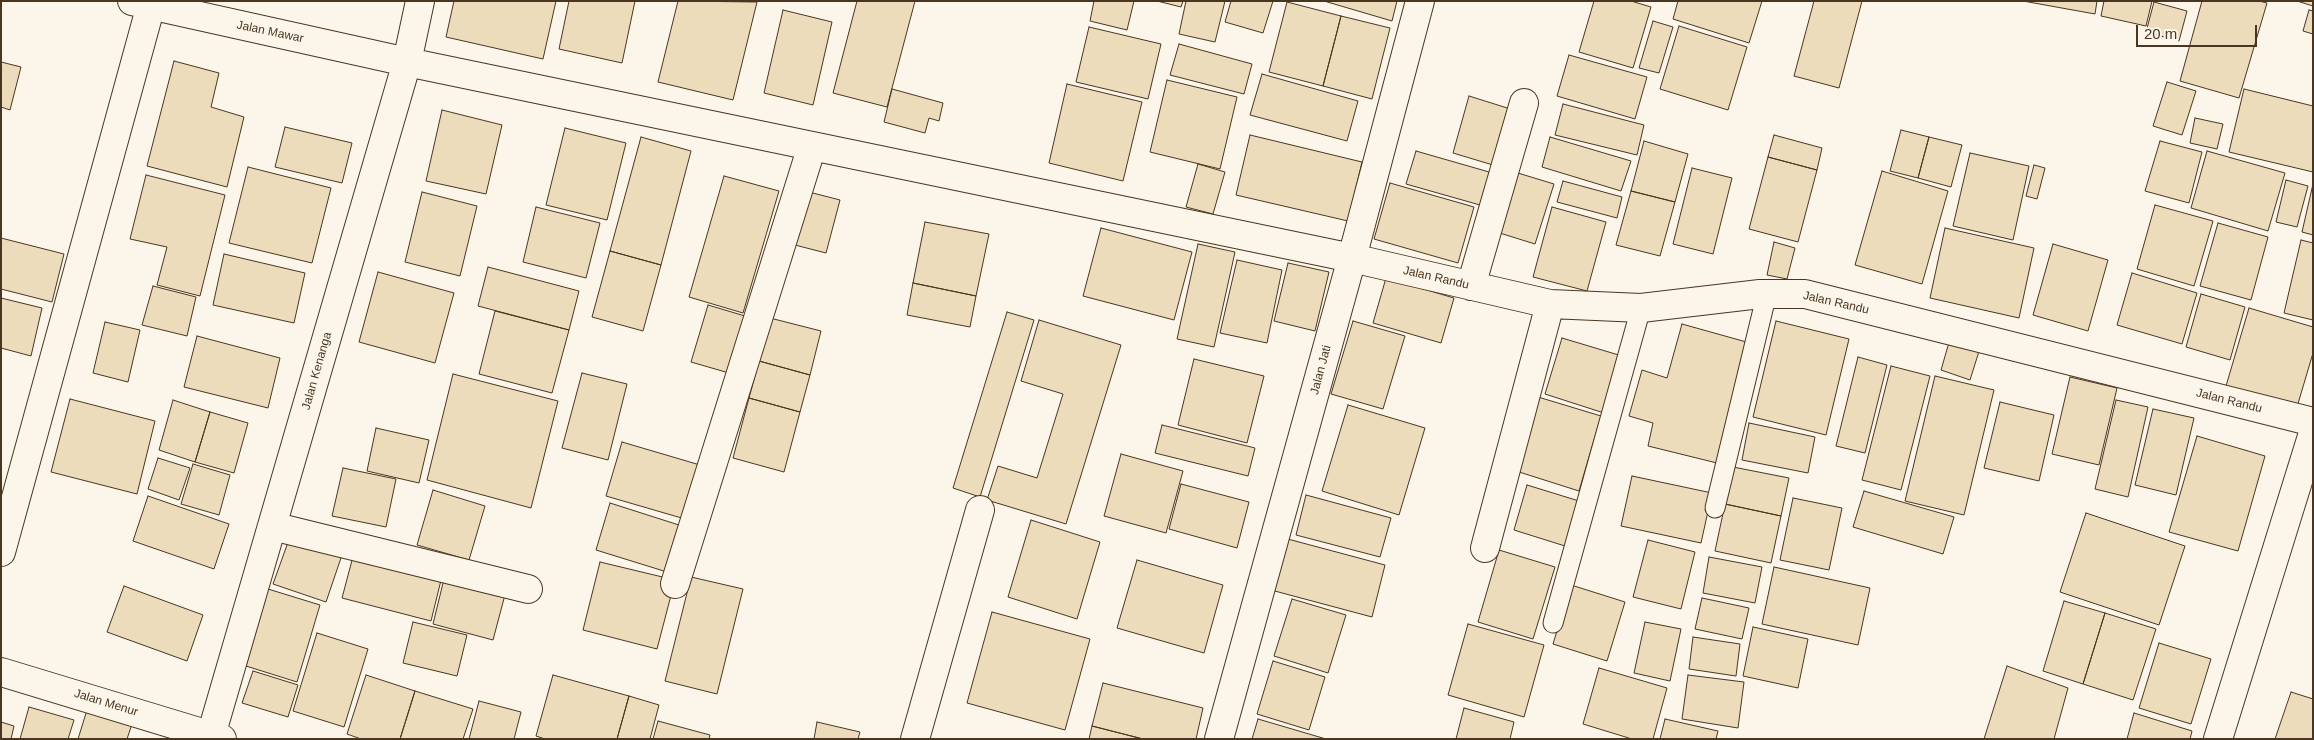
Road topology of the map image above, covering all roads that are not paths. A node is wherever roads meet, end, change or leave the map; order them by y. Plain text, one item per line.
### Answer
1 (420, 1) edge
2 (1420, 1) edge
3 (141, 3) edge
4 (407, 62) junction
5 (1524, 103) dead end
6 (812, 146) junction
7 (1352, 258) junction
8 (1472, 286) junction
9 (1767, 293) junction
10 (1550, 304) junction
11 (1641, 308) junction
12 (2313, 422) edge
13 (2313, 433) edge
14 (2308, 468) edge
15 (1715, 508) dead end
16 (980, 510) dead end
17 (272, 526) junction
18 (1485, 548) dead end
19 (1, 552) edge
20 (675, 584) dead end
21 (528, 589) dead end
22 (1553, 623) dead end
23 (1, 672) edge
24 (214, 738) edge
25 (916, 739) edge
26 (1219, 739) edge
27 (2218, 739) edge

1 - 4 street, Jalan Kenanga
2 - 7 street, Jalan Jati
3 - 4 street, Jalan Mawar
3 - 19 street
4 - 6 street, Jalan Mawar
4 - 17 street, Jalan Kenanga
5 - 8 street
6 - 7 street, Jalan Randu
6 - 20 street
7 - 8 street, Jalan Randu
7 - 26 street, Jalan Jati
8 - 10 street, Jalan Randu
9 - 11 street, Jalan Randu
9 - 12 street, Jalan Randu
9 - 15 lane
10 - 11 street, Jalan Randu
10 - 18 street
11 - 22 lane
13 - 14 street
14 - 27 street
16 - 25 street
17 - 21 street
17 - 24 street, Jalan Kenanga
23 - 24 street, Jalan Menur

